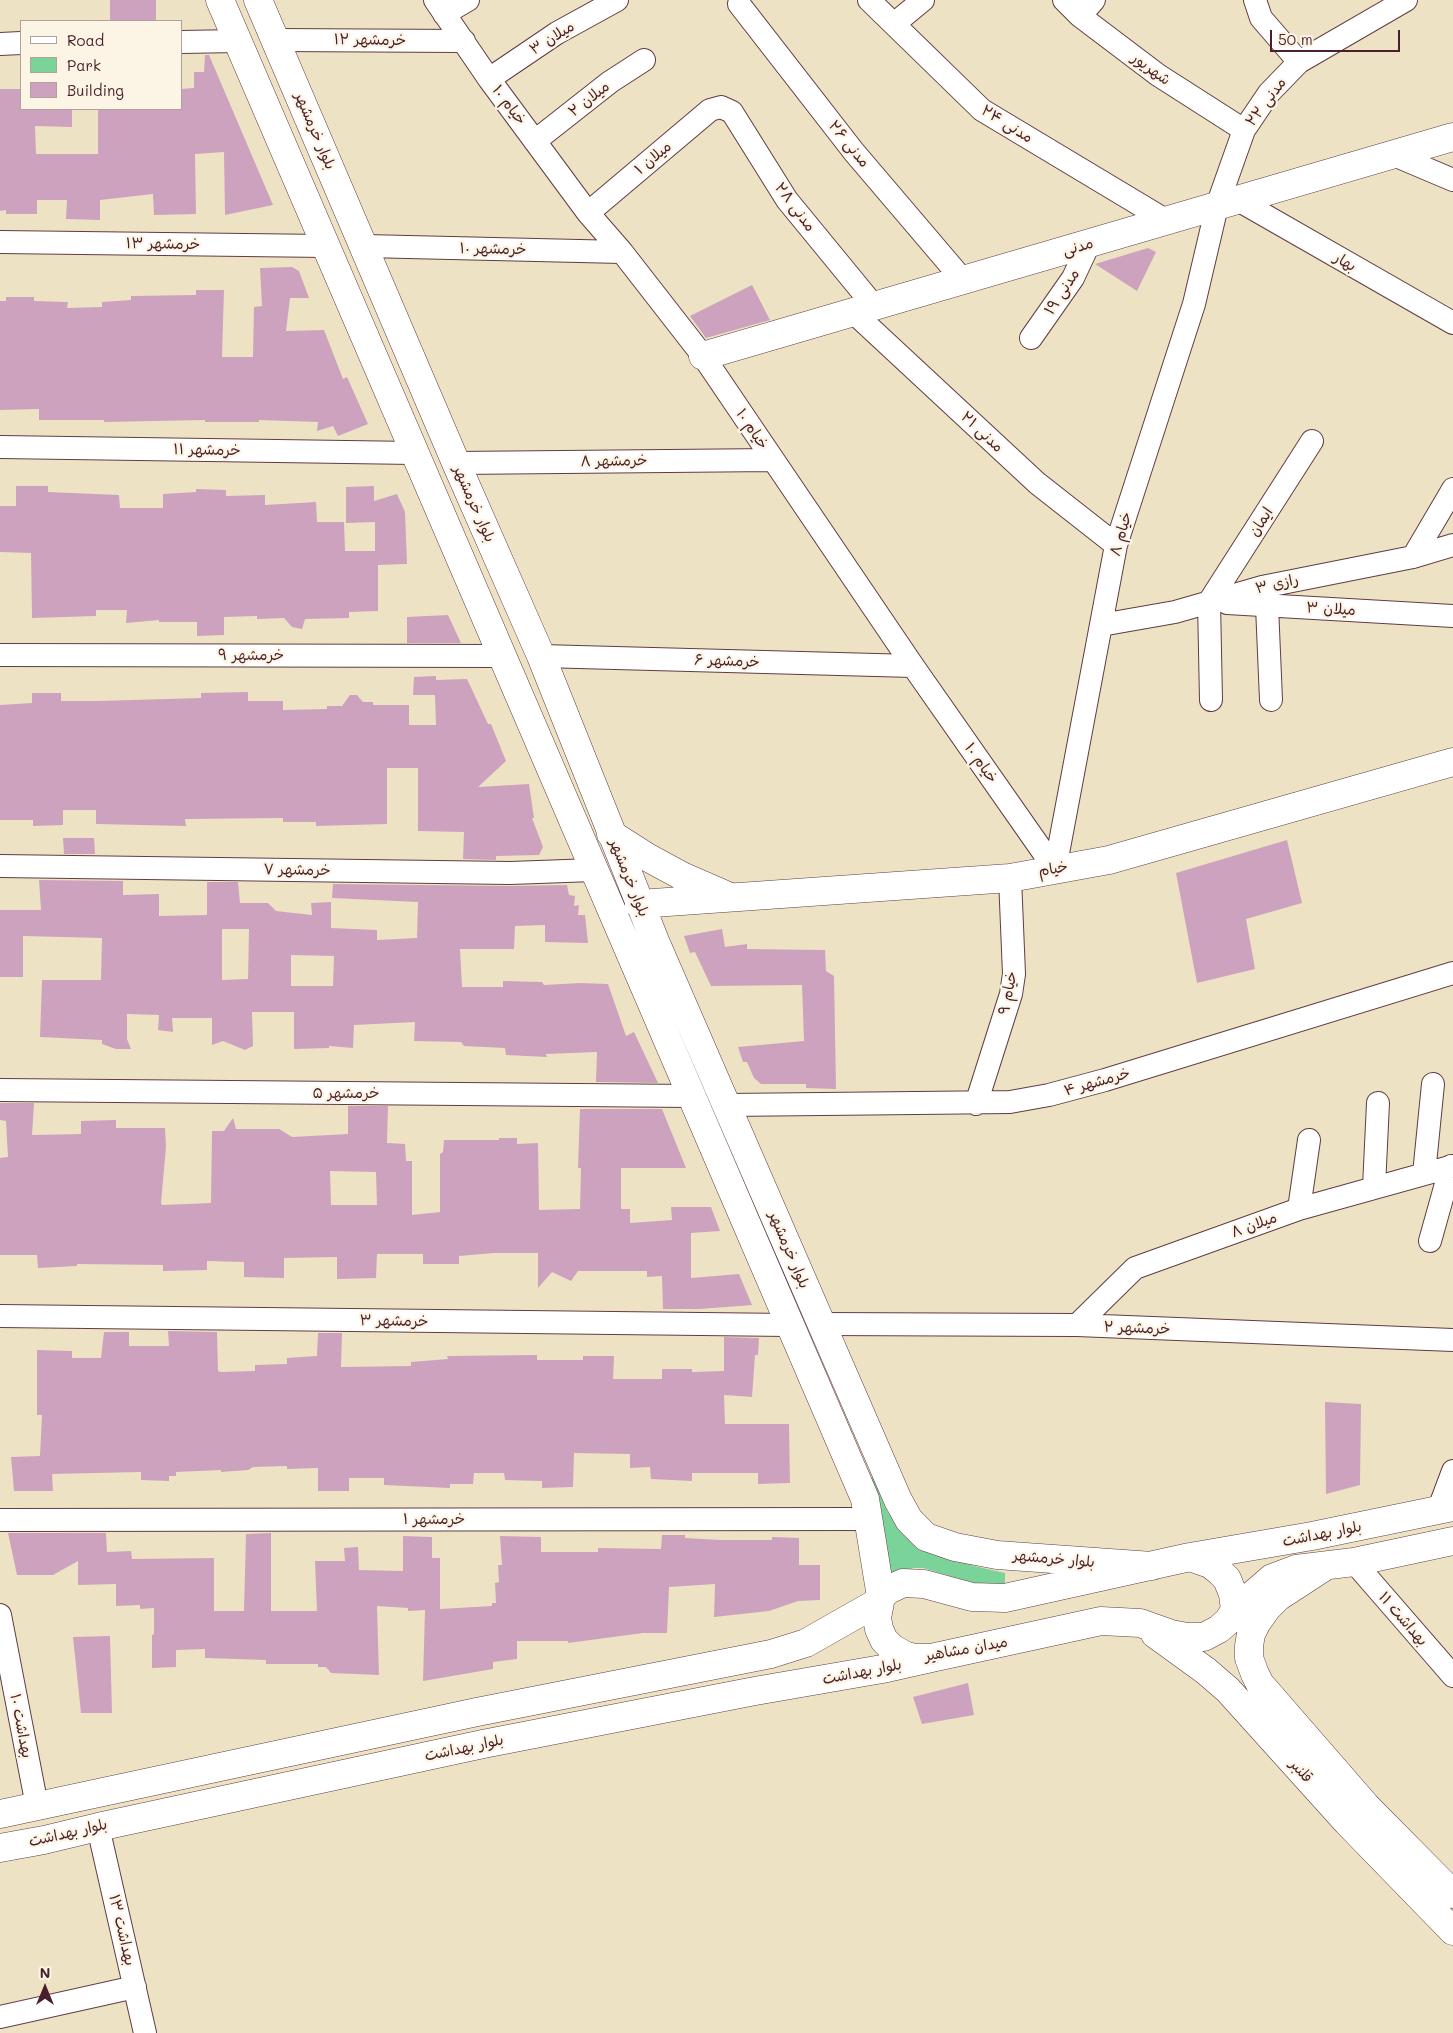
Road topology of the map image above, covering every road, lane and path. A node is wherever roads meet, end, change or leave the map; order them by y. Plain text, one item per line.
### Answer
1 (220, 0) edge
2 (258, 0) edge
3 (468, 0) edge
4 (617, 0) edge
5 (869, 0) edge
6 (923, 0) edge
7 (1064, 0) edge
8 (1255, 0) edge
9 (1406, 0) edge
10 (739, 4) dead end
11 (439, 7) edge
12 (1087, 8) edge
13 (894, 24) junction
14 (276, 40) junction
15 (238, 41) junction
16 (464, 41) junction
17 (182, 42) edge
18 (20, 43) edge
19 (0, 44) edge
20 (644, 60) dead end
21 (1299, 62) junction
22 (489, 79) junction
23 (720, 107) joint
24 (1244, 130) junction
25 (1453, 137) edge
26 (536, 141) junction
27 (1394, 155) junction
28 (1453, 180) edge
29 (1228, 203) junction
30 (588, 213) junction
31 (1167, 221) junction
32 (0, 242) edge
33 (1089, 244) junction
34 (326, 246) junction
35 (365, 246) junction
36 (622, 252) junction
37 (963, 280) junction
38 (863, 309) junction
39 (1453, 323) edge
40 (1031, 338) dead end
41 (703, 356) junction
42 (413, 361) junction
43 (378, 366) junction
44 (1312, 441) dead end
45 (0, 447) edge
46 (415, 453) junction
47 (773, 460) junction
48 (456, 463) junction
49 (1453, 489) edge
50 (1116, 545) junction
51 (1453, 545) edge
52 (1413, 557) junction
53 (1265, 596) junction
54 (1209, 602) junction
55 (1453, 616) edge
56 (1101, 625) junction
57 (0, 655) edge
58 (502, 656) junction
59 (541, 656) junction
60 (913, 666) junction
61 (1211, 700) dead end
62 (1271, 700) dead end
63 (1453, 762) edge
64 (611, 834) junction
65 (0, 866) edge
66 (1055, 868) junction
67 (594, 870) junction
68 (1010, 878) junction
69 (731, 898) junction
70 (639, 904) junction
71 (1453, 974) edge
72 (1433, 1084) dead end
73 (0, 1090) edge
74 (692, 1096) junction
75 (1378, 1103) dead end
76 (976, 1104) junction
77 (727, 1105) junction
78 (1309, 1140) dead end
79 (1452, 1166) edge
80 (1424, 1174) junction
81 (1374, 1187) junction
82 (1299, 1209) junction
83 (1430, 1241) dead end
84 (0, 1316) edge
85 (821, 1324) junction
86 (789, 1325) junction
87 (1078, 1325) junction
88 (1453, 1340) edge
89 (1453, 1471) edge
90 (1446, 1509) edge
91 (867, 1519) junction
92 (0, 1520) edge
93 (1453, 1541) edge
94 (1190, 1558) junction
95 (1354, 1562) junction
96 (1152, 1566) junction
97 (1324, 1567) junction
98 (880, 1599) junction
99 (1235, 1610) junction
100 (0, 1615) edge
101 (1140, 1623) junction
102 (931, 1658) junction
103 (1453, 1676) edge
104 (37, 1806) junction
105 (0, 1814) edge
106 (1357, 1814) junction
107 (98, 1827) junction
108 (44, 1840) junction
109 (0, 1848) edge
110 (1453, 1894) edge
111 (1453, 1931) edge
112 (135, 1987) junction
113 (0, 2017) edge
114 (145, 2033) edge

1 - 15 main road, بلوار خرمشهر
2 - 14 main road, بلوار خرمشهر
3 - 11 street
4 - 22 street, میلان ۳
5 - 13 street, مدنی ۲۴
6 - 13 street
7 - 12 street, شهریور
8 - 21 street
9 - 21 street, مدنی ۲۲
10 - 37 street, مدنی ۲۶
11 - 16 street, خیام ۱۰
12 - 24 street, شهریور
13 - 31 street, مدنی ۲۴
14 - 16 street, خرمشهر ۱۲
14 - 35 main road, بلوار خرمشهر
15 - 17 street
15 - 34 main road, بلوار خرمشهر
16 - 22 street, خیام ۱۰
18 - 19 street
20 - 26 street, میلان ۲
21 - 24 street, مدنی ۲۲
22 - 26 street, خیام ۱۰
23 - 30 street, میلان ۱
23 - 38 street, مدنی ۲۸
24 - 29 street, مدنی ۲۲
25 - 27 main road, مدنی
26 - 30 street, خیام ۱۰
27 - 28 street
27 - 29 main road, مدنی
29 - 31 main road, مدنی
29 - 39 street, بهار
29 - 50 street, خیام ۸
30 - 36 street, خیام ۱۰
31 - 33 main road, مدنی
32 - 34 street, خرمشهر ۱۳
33 - 37 main road, مدنی
33 - 40 street, مدنی ۱۹
34 - 43 main road, بلوار خرمشهر
35 - 36 street, خرمشهر ۱۰
35 - 42 main road, بلوار خرمشهر
36 - 41 street, خیام ۱۰
37 - 38 main road, مدنی
38 - 41 main road, مدنی
38 - 50 street, مدنی ۲۱
41 - 47 street, خیام ۱۰
42 - 43 main road
42 - 48 main road, بلوار خرمشهر
43 - 46 main road, بلوار خرمشهر
44 - 54 street, ایمان
45 - 46 street, خرمشهر ۱۱
46 - 58 main road, بلوار خرمشهر
47 - 48 street, خرمشهر ۸
47 - 60 street, خیام ۱۰
48 - 59 main road, بلوار خرمشهر
49 - 52 street
50 - 56 street, خیام ۸
51 - 52 street, رازی ۳
52 - 53 street, رازی ۳
53 - 54 street, میلان ۳
53 - 55 street, میلان ۳
53 - 62 street
54 - 56 street
54 - 61 street
56 - 66 street, خیام ۸
57 - 58 street, خرمشهر ۹
58 - 67 main road, بلوار خرمشهر
59 - 60 street, خرمشهر ۶
59 - 64 main road, بلوار خرمشهر
60 - 66 street, خیام ۱۰
63 - 66 main road, خیام
64 - 69 main road
64 - 70 main road, بلوار خرمشهر
65 - 67 street, خرمشهر ۷
66 - 68 main road, خیام
67 - 74 main road, بلوار خرمشهر
68 - 69 main road, خیام
68 - 76 street, خیام ۹
69 - 70 main road, خیام
70 - 77 main road, بلوار خرمشهر
71 - 76 street, خرمشهر ۴
72 - 80 street
73 - 74 street, خرمشهر ۵
74 - 86 main road, بلوار خرمشهر
75 - 81 street
76 - 77 street, خرمشهر ۴
77 - 85 main road, بلوار خرمشهر
78 - 82 street
79 - 80 street, میلان ۸
79 - 83 street
80 - 81 street, میلان ۸
81 - 82 street, میلان ۸
82 - 87 street, میلان ۸
84 - 86 street, خرمشهر ۳
85 - 86 main road
85 - 87 street, خرمشهر ۲
85 - 96 main road, بلوار خرمشهر
86 - 91 main road, بلوار خرمشهر
87 - 88 street, خرمشهر ۲
89 - 90 street
90 - 94 main road, بلوار بهداشت
91 - 92 street, خرمشهر ۱
91 - 98 main road, بلوار خرمشهر
93 - 95 main road, بلوار بهداشت
94 - 96 main road
94 - 99 main road
95 - 97 main road, بلوار بهداشت
95 - 103 street, بهداشت ۱۱
96 - 98 main road
97 - 99 main road, بلوار بهداشت
97 - 106 main road, قلنبر
98 - 102 main road, میدان مشاهیر
98 - 104 main road
99 - 101 main road, میدان مشاهیر
100 - 104 street, بهداشت ۱۰
101 - 102 main road, میدان مشاهیر
101 - 106 main road, قلنبر
102 - 107 main road, بلوار بهداشت
104 - 105 main road
104 - 108 main road
106 - 110 main road, قلنبر
106 - 111 main road, قلنبر
107 - 108 main road, بلوار بهداشت
107 - 112 street, بهداشت ۱۳
108 - 109 main road, بلوار بهداشت
112 - 113 street
112 - 114 street, بهداشت ۱۳

